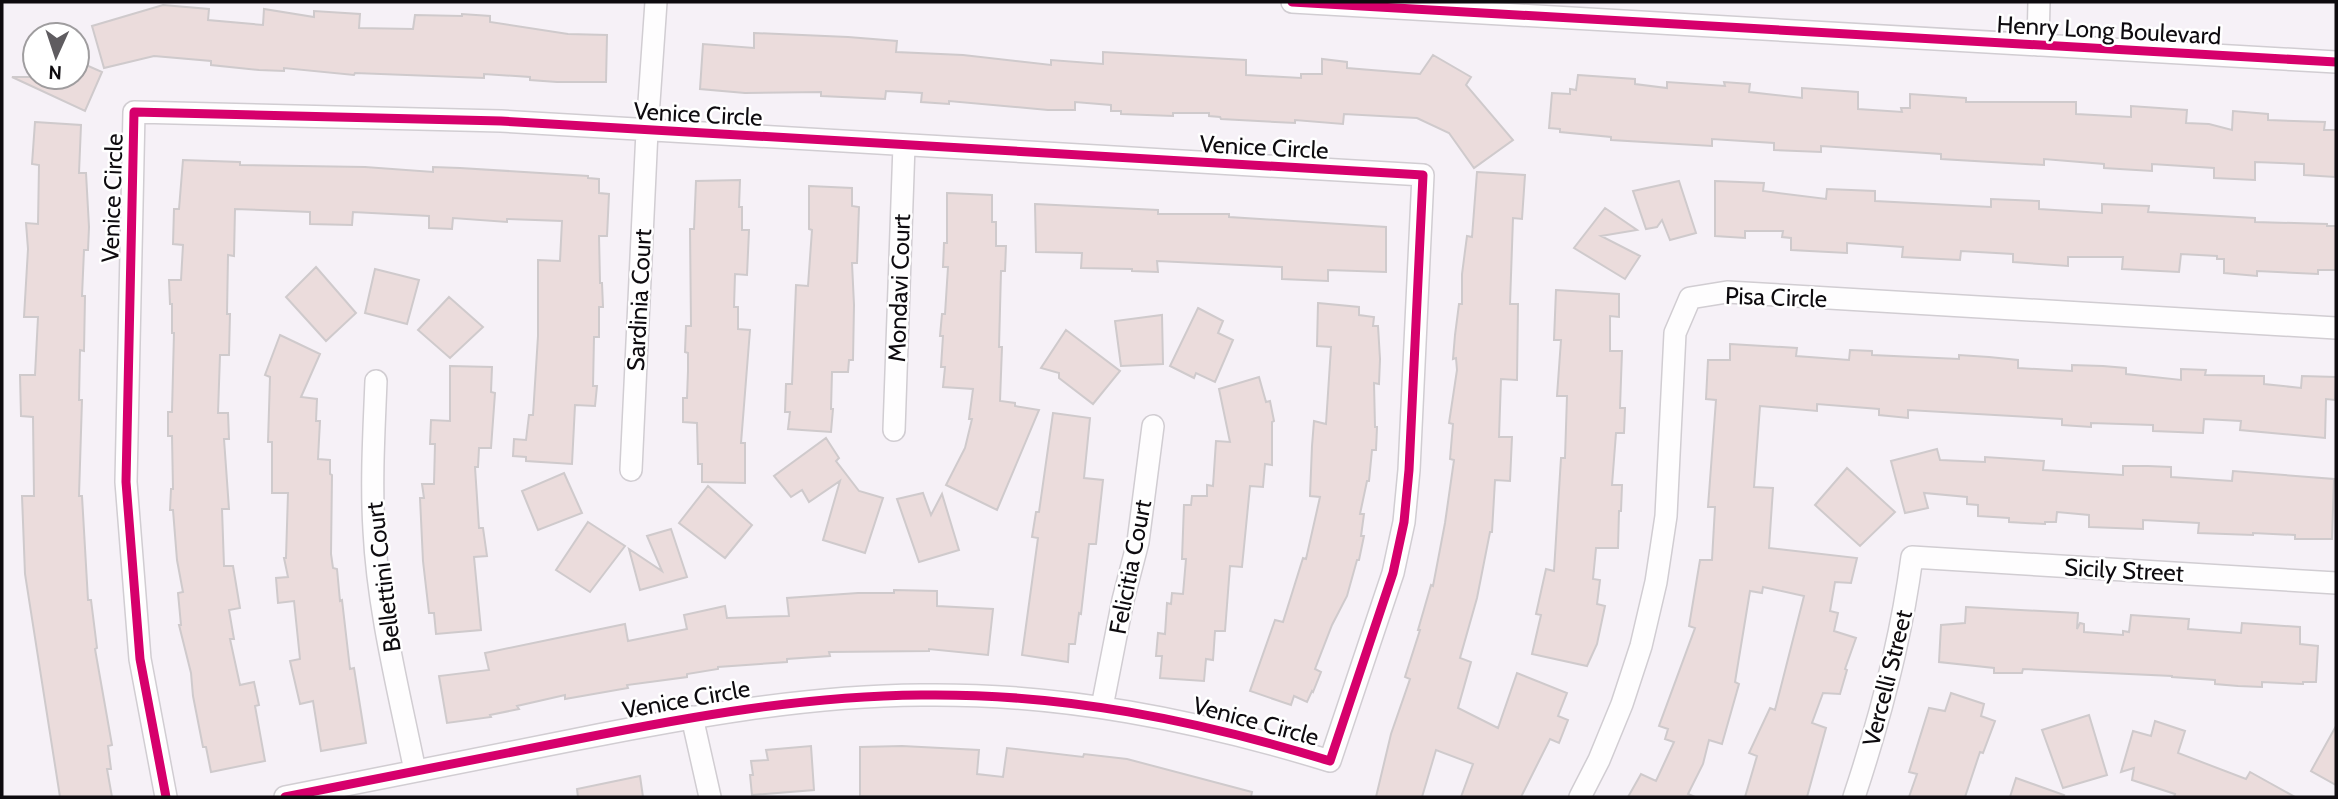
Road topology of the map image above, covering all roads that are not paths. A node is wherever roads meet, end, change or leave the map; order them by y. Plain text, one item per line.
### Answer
1 (656, 2) edge
2 (1292, 2) edge
3 (2039, 2) edge
4 (1466, 7) edge
5 (2038, 45) junction
6 (2336, 62) edge
7 (647, 131) junction
8 (904, 145) junction
9 (2336, 328) edge
10 (376, 381) dead end
11 (1153, 426) dead end
12 (894, 430) dead end
13 (631, 470) dead end
14 (1912, 557) joint
15 (2336, 583) edge
16 (1102, 707) junction
17 (692, 717) junction
18 (415, 771) junction
19 (166, 797) edge
20 (285, 797) edge
21 (710, 797) edge
22 (1580, 797) edge
23 (1854, 797) edge

1 - 7 street, Venice Circle
2 - 4 street, Henry Long Boulevard
3 - 5 street
4 - 5 street, Henry Long Boulevard
5 - 6 street, Henry Long Boulevard
7 - 8 street, Venice Circle
7 - 13 street, Sardinia Court
7 - 19 street, Venice Circle
8 - 12 street, Mondavi Court
8 - 16 street, Venice Circle
9 - 22 street, Pisa Circle
10 - 18 street, Bellettini Court
11 - 16 street, Felicitia Court
14 - 15 street, Sicily Street
14 - 23 street, Vercelli Street
16 - 17 street, Venice Circle
17 - 18 street, Venice Circle
17 - 21 street
18 - 20 street, Venice Circle

